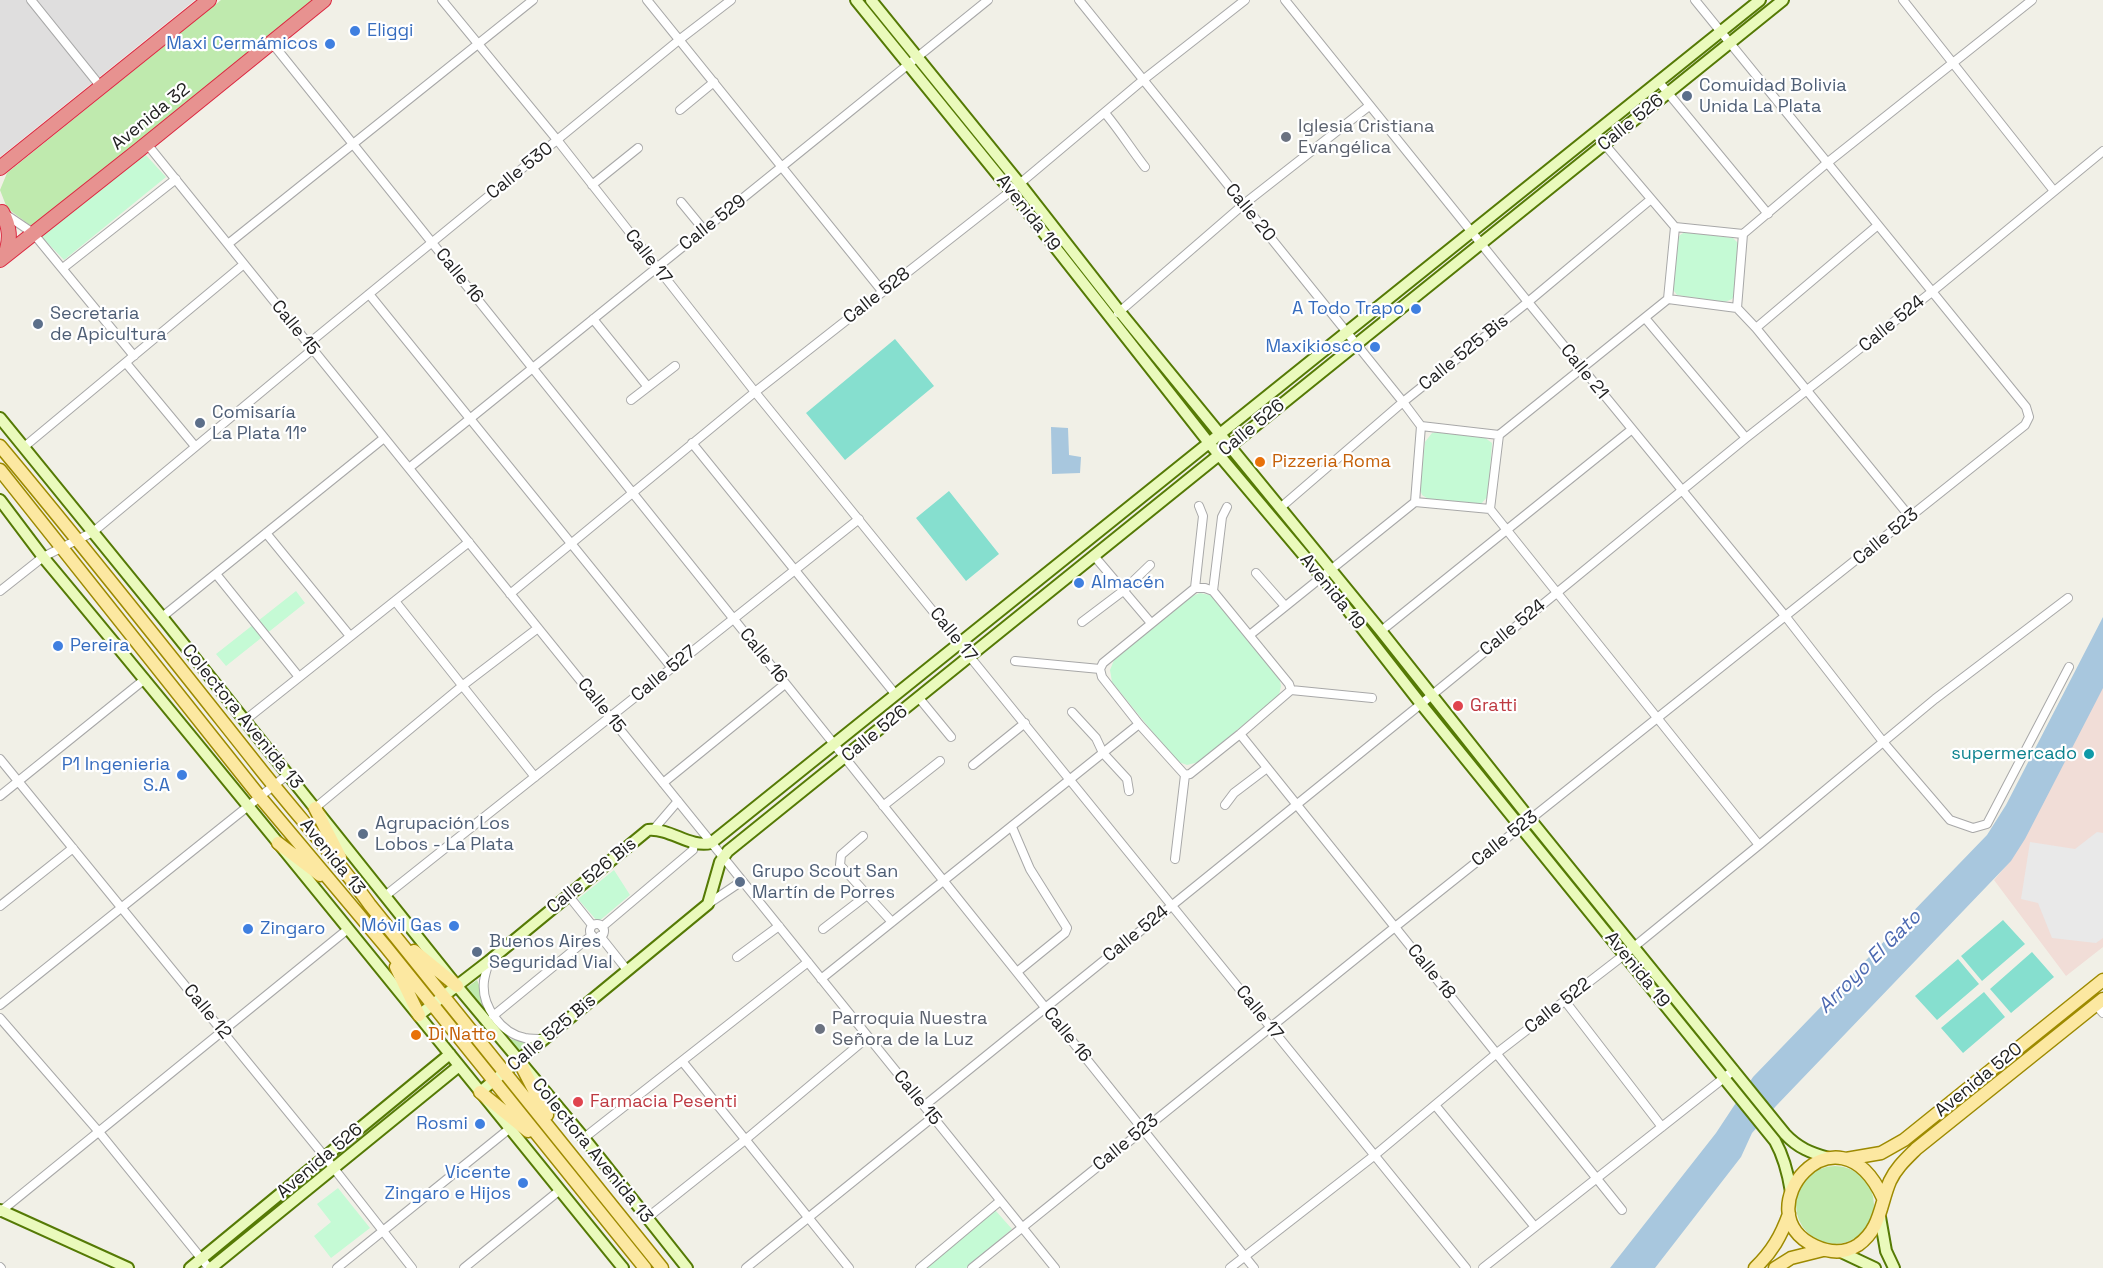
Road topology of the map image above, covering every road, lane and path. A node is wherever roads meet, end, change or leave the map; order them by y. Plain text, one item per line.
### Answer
1 (31, 0) edge
2 (209, 0) edge
3 (324, 0) edge
4 (442, 0) edge
5 (533, 0) edge
6 (647, 0) edge
7 (731, 0) edge
8 (856, 0) edge
9 (871, 0) edge
10 (988, 0) edge
11 (1079, 0) edge
12 (1245, 0) edge
13 (1285, 0) edge
14 (1695, 0) edge
15 (1760, 0) edge
16 (1784, 0) edge
17 (1903, 0) edge
18 (2032, 0) edge
19 (1721, 32) junction
20 (679, 40) junction
21 (272, 43) junction
22 (1730, 43) junction
23 (478, 44) junction
24 (917, 57) junction
25 (908, 64) junction
26 (1954, 64) junction
27 (1143, 80) junction
28 (714, 82) junction
29 (1659, 82) junction
30 (101, 87) junction
31 (1668, 93) junction
32 (1369, 106) junction
33 (680, 110) dead end
34 (1105, 112) junction
35 (1595, 133) junction
36 (558, 141) junction
37 (147, 144) junction
38 (353, 144) junction
39 (1605, 144) junction
40 (638, 148) dead end
41 (2103, 151) edge
42 (1827, 163) junction
43 (1145, 167) dead end
44 (0, 168) edge
45 (783, 168) junction
46 (176, 179) junction
47 (592, 185) junction
48 (1016, 187) junction
49 (2054, 191) junction
50 (1650, 200) junction
51 (681, 202) dead end
52 (1244, 204) junction
53 (1, 211) edge
54 (1768, 214) junction
55 (1878, 225) junction
56 (1674, 227) junction
57 (704, 230) junction
58 (1472, 232) junction
59 (33, 233) junction
60 (1743, 234) junction
61 (432, 242) junction
62 (1481, 243) junction
63 (228, 244) junction
64 (2, 258) edge
65 (244, 264) junction
66 (63, 268) junction
67 (656, 268) junction
68 (882, 291) junction
69 (1934, 291) junction
70 (369, 294) junction
71 (1668, 299) junction
72 (1528, 302) junction
73 (1737, 308) junction
74 (1120, 312) junction
75 (1109, 318) junction
76 (1645, 318) junction
77 (593, 319) junction
78 (1756, 327) junction
79 (1346, 332) junction
80 (1356, 344) junction
81 (311, 346) junction
82 (134, 357) junction
83 (126, 363) junction
84 (675, 366) dead end
85 (533, 368) junction
86 (1581, 369) junction
87 (648, 387) junction
88 (755, 392) junction
89 (1808, 392) junction
90 (631, 400) dead end
91 (1403, 402) junction
92 (0, 418) edge
93 (470, 418) junction
94 (1421, 426) junction
95 (1631, 430) junction
96 (1220, 434) junction
97 (1499, 435) junction
98 (384, 438) junction
99 (1746, 438) junction
100 (692, 443) junction
101 (1209, 443) junction
102 (0, 446) edge
103 (194, 446) junction
104 (1229, 446) junction
105 (24, 447) junction
106 (1219, 455) junction
107 (409, 468) junction
108 (0, 470) edge
109 (1683, 491) junction
110 (632, 492) junction
111 (0, 500) edge
112 (1415, 502) junction
113 (1199, 506) dead end
114 (1227, 507) dead end
115 (1280, 508) junction
116 (1490, 509) junction
117 (1910, 518) junction
118 (859, 519) junction
119 (1507, 530) junction
120 (93, 532) junction
121 (266, 532) junction
122 (78, 539) junction
123 (469, 542) junction
124 (570, 544) junction
125 (62, 547) junction
126 (43, 556) junction
127 (1095, 557) junction
128 (1150, 565) dead end
129 (794, 570) junction
130 (1256, 573) dead end
131 (1326, 573) junction
132 (216, 574) junction
133 (1195, 588) junction
134 (0, 591) edge
135 (1123, 591) junction
136 (1214, 591) junction
137 (1557, 593) junction
138 (510, 594) junction
139 (2068, 598) dead end
140 (395, 601) junction
141 (1285, 606) junction
142 (162, 617) junction
143 (1786, 617) junction
144 (734, 619) junction
145 (1082, 621) dead end
146 (1151, 623) junction
147 (538, 628) junction
148 (1381, 631) junction
149 (1251, 634) junction
150 (350, 636) junction
151 (960, 642) junction
152 (971, 656) junction
153 (1015, 661) dead end
154 (2069, 667) dead end
155 (672, 668) junction
156 (1100, 669) junction
157 (299, 677) junction
158 (145, 679) junction
159 (785, 684) junction
160 (462, 686) junction
161 (1291, 690) junction
162 (896, 695) junction
163 (1431, 695) junction
164 (919, 698) junction
165 (1372, 698) dead end
166 (1421, 704) junction
167 (1072, 712) dead end
168 (610, 717) junction
169 (1658, 719) junction
170 (244, 721) junction
171 (1025, 723) junction
172 (1139, 724) junction
173 (1240, 734) junction
174 (951, 737) dead end
175 (1884, 743) junction
176 (834, 745) junction
177 (1103, 753) junction
178 (845, 758) junction
179 (0, 759) edge
180 (940, 762) dead end
181 (974, 765) dead end
182 (1267, 768) junction
183 (287, 775) junction
184 (1185, 775) junction
185 (535, 777) junction
186 (1070, 779) junction
187 (18, 781) junction
188 (663, 783) junction
189 (274, 786) junction
190 (1129, 791) dead end
191 (0, 796) edge
192 (260, 797) junction
193 (678, 801) junction
194 (1296, 804) junction
195 (1225, 805) dead end
196 (883, 806) junction
197 (248, 808) junction
198 (315, 808) junction
199 (1530, 819) junction
200 (1011, 827) junction
201 (1520, 827) junction
202 (654, 830) junction
203 (863, 836) dead end
204 (278, 843) junction
205 (694, 843) junction
206 (711, 843) junction
207 (1760, 845) junction
208 (73, 848) junction
209 (723, 858) junction
210 (1174, 859) dead end
211 (350, 877) junction
212 (742, 881) junction
213 (944, 881) junction
214 (339, 889) junction
215 (867, 895) junction
216 (385, 896) junction
217 (568, 896) junction
218 (708, 904) junction
219 (1172, 905) junction
220 (0, 906) edge
221 (121, 908) junction
222 (892, 922) junction
223 (592, 925) junction
224 (779, 926) junction
225 (602, 927) junction
226 (1395, 927) junction
227 (823, 928) dead end
228 (348, 929) junction
229 (393, 933) junction
230 (596, 936) junction
231 (1635, 946) junction
232 (386, 947) junction
233 (1624, 955) junction
234 (737, 957) dead end
235 (489, 961) junction
236 (808, 962) junction
237 (627, 970) junction
238 (1017, 972) junction
239 (821, 979) junction
240 (2103, 980) edge
241 (457, 986) junction
242 (444, 996) junction
243 (1565, 1000) junction
244 (0, 1005) edge
245 (433, 1005) junction
246 (2101, 1006) edge
247 (1045, 1008) junction
248 (419, 1015) junction
249 (494, 1016) junction
250 (0, 1018) edge
251 (1270, 1028) junction
252 (222, 1030) junction
253 (868, 1037) junction
254 (545, 1039) junction
255 (1497, 1053) junction
256 (450, 1054) junction
257 (519, 1061) junction
258 (682, 1061) junction
259 (459, 1066) junction
260 (1734, 1070) junction
261 (505, 1072) junction
262 (1725, 1078) junction
263 (493, 1081) junction
264 (480, 1092) junction
265 (1435, 1105) junction
266 (924, 1106) junction
267 (933, 1117) junction
268 (1662, 1127) junction
269 (509, 1129) junction
270 (1143, 1130) junction
271 (99, 1132) junction
272 (584, 1138) junction
273 (561, 1140) junction
274 (745, 1140) junction
275 (550, 1148) junction
276 (1375, 1155) junction
277 (325, 1157) junction
278 (1829, 1158) junction
279 (1846, 1159) junction
280 (333, 1168) junction
281 (1596, 1178) junction
282 (560, 1190) junction
283 (1791, 1192) junction
284 (1883, 1198) junction
285 (1000, 1201) junction
286 (1622, 1210) dead end
287 (1, 1211) edge
288 (1789, 1214) junction
289 (1880, 1217) junction
290 (647, 1218) junction
291 (808, 1218) junction
292 (1535, 1227) junction
293 (1022, 1228) junction
294 (382, 1230) junction
295 (1824, 1250) junction
296 (1841, 1252) junction
297 (1244, 1256) junction
298 (201, 1259) junction
299 (128, 1268) edge
300 (190, 1268) edge
301 (210, 1268) edge
302 (337, 1268) edge
303 (412, 1268) edge
304 (464, 1268) edge
305 (623, 1268) edge
306 (645, 1268) edge
307 (662, 1268) edge
308 (687, 1268) edge
309 (746, 1268) edge
310 (849, 1268) edge
311 (920, 1268) edge
312 (972, 1268) edge
313 (1054, 1268) edge
314 (1230, 1268) edge
315 (1254, 1268) edge
316 (1466, 1268) edge
317 (1483, 1268) edge
318 (1755, 1268) edge
319 (1775, 1268) edge
320 (1875, 1268) edge
321 (1894, 1268) edge

1 - 30 street
2 - 30 highway
3 - 21 highway, Avenida 32
4 - 23 street, Calle 17
5 - 23 street
6 - 20 street
7 - 20 street, Calle 530
8 - 25 main road, Avenida 19
9 - 24 main road, Avenida 19
10 - 24 street, Calle 529
11 - 27 street, Calle 20
12 - 27 street, Calle 528
13 - 32 street, Calle 21
14 - 19 street
15 - 19 main road, Calle 526
16 - 22 main road, Calle 526
17 - 26 street
18 - 26 street
19 - 22 street
19 - 29 main road, Calle 526
20 - 28 street
20 - 36 street, Calle 530
21 - 37 highway, Avenida 32
21 - 38 street, Calle 16
22 - 31 main road, Calle 526
22 - 42 street
23 - 36 street, Calle 17
23 - 38 street
24 - 25 street, Calle 529
24 - 48 main road, Avenida 19
25 - 45 street, Calle 529
25 - 48 main road, Avenida 19
26 - 42 street
26 - 49 street
27 - 34 street, Calle 528
27 - 52 street, Calle 20
28 - 33 street
28 - 45 street
29 - 31 street
29 - 35 main road, Calle 526
30 - 44 highway
31 - 39 main road, Calle 526
31 - 54 street
32 - 52 street
32 - 58 street, Calle 21
34 - 43 street
34 - 48 street, Calle 528
35 - 39 street
35 - 58 main road, Calle 526
36 - 47 street, Calle 17
36 - 61 street, Calle 530
37 - 46 street, Calle 15
37 - 59 highway, Avenida 32
38 - 61 street, Calle 16
38 - 63 street
39 - 50 street
39 - 62 main road, Calle 526
40 - 47 street
41 - 49 street, Calle 524
42 - 54 street
42 - 55 street
45 - 57 street, Calle 529
45 - 68 street
46 - 63 street, Calle 15
46 - 66 street
47 - 67 street, Calle 17
48 - 68 street, Calle 528
48 - 74 main road, Avenida 19
48 - 75 main road, Avenida 19
49 - 69 street, Calle 524
50 - 56 street
50 - 72 street, Calle 525 Bis
51 - 57 street
52 - 74 street
52 - 79 street, Calle 20
53 - 59 street
53 - 64 highway
54 - 60 street
55 - 69 street
55 - 78 street
56 - 60 street
56 - 71 street
57 - 67 street, Calle 529
58 - 62 street, Calle 21
58 - 79 main road, Calle 526
59 - 64 highway, Avenida 32
59 - 66 street
60 - 73 street
61 - 70 street, Calle 530
61 - 85 street, Calle 16
62 - 72 street, Calle 21
62 - 80 main road, Calle 526
63 - 65 street, Calle 15
65 - 81 street, Calle 15
65 - 82 street
66 - 82 street
67 - 77 street, Calle 529
67 - 88 street, Calle 17
68 - 88 street, Calle 528
69 - 89 street, Calle 524
69 - 117 street, Calle 523
70 - 81 street, Calle 530
70 - 93 street
71 - 73 street
71 - 76 street
72 - 86 street, Calle 21
72 - 91 street, Calle 525 Bis
73 - 78 street
74 - 75 street
74 - 96 main road, Avenida 19
75 - 101 main road, Avenida 19
76 - 86 street
76 - 99 street
77 - 85 street, Calle 529
77 - 87 street
78 - 89 street
79 - 80 street, Calle 20
79 - 96 main road, Calle 526
80 - 91 street, Calle 20
80 - 104 main road, Calle 526
81 - 98 street, Calle 15
81 - 103 street, Calle 530
82 - 83 street
83 - 103 street
83 - 105 street
84 - 87 street
85 - 93 street, Calle 529
85 - 110 street, Calle 16
86 - 95 street, Calle 21
86 - 97 street
87 - 90 street
88 - 100 street, Calle 528
88 - 118 street, Calle 17
89 - 99 street, Calle 524
89 - 117 street
91 - 94 street, Calle 20
91 - 115 street, Calle 525 Bis
92 - 105 main road, Colectora Avenida 13
93 - 107 street, Calle 529
93 - 124 street
94 - 97 street
94 - 112 street
95 - 109 street, Calle 21
95 - 119 street
96 - 101 main road, Calle 526
96 - 104 main road, Avenida 19
97 - 116 street
98 - 107 street, Calle 15
98 - 121 street
99 - 109 street, Calle 524
100 - 110 street, Calle 528
100 - 129 street
101 - 106 main road, Avenida 19
101 - 151 main road, Calle 526
102 - 122 main road, Avenida 13
103 - 120 street, Calle 530
104 - 106 main road, Calle 526
104 - 115 main road, Avenida 19
105 - 120 main road, Colectora Avenida 13
106 - 127 main road, Calle 526
106 - 131 main road, Avenida 19
107 - 123 street, Calle 15
108 - 125 main road, Avenida 13
109 - 137 street, Calle 524
109 - 143 street, Calle 21
110 - 124 street, Calle 528
110 - 144 street, Calle 16
111 - 126 main road
112 - 116 street
112 - 131 street
113 - 133 street
114 - 136 street
115 - 131 main road, Avenida 19
116 - 119 street
117 - 143 street, Calle 523
118 - 129 street, Calle 527
118 - 151 street, Calle 17
119 - 137 street
119 - 148 street
120 - 122 street, Calle 530
120 - 142 main road, Colectora Avenida 13
121 - 132 street
121 - 150 street
122 - 125 street, Calle 530
122 - 189 main road, Avenida 13
123 - 138 street, Calle 15
123 - 140 street
124 - 138 street, Calle 528
124 - 155 street
125 - 126 street, Calle 530
125 - 192 main road, Avenida 13
126 - 134 street, Calle 530
126 - 158 main road
127 - 135 street
127 - 152 main road, Calle 526
128 - 135 street
129 - 144 street, Calle 527
129 - 162 street
130 - 141 street
131 - 141 street
131 - 148 main road, Avenida 19
131 - 166 main road, Avenida 19
132 - 142 street
132 - 157 street
133 - 136 street
133 - 146 street
135 - 145 street
135 - 146 street
136 - 149 street
137 - 163 street, Calle 524
137 - 169 street
138 - 147 street, Calle 15
139 - 175 street, Calle 522
140 - 150 street
140 - 160 street
141 - 149 street
142 - 170 main road, Colectora Avenida 13
143 - 169 street, Calle 523
143 - 175 street, Calle 21
144 - 155 street, Calle 527
144 - 159 street, Calle 16
146 - 156 street
147 - 160 street
147 - 168 street, Calle 15
148 - 163 main road, Avenida 19
149 - 161 street
150 - 157 street
151 - 152 street, Calle 17
151 - 162 main road, Calle 526
152 - 164 main road, Calle 526
152 - 171 street, Calle 17
153 - 156 street
154 - 175 street, Calle 21
155 - 168 street, Calle 527
156 - 172 street
157 - 170 street
158 - 187 street
158 - 197 main road
159 - 176 street, Calle 16
159 - 188 street
160 - 185 street
160 - 198 street
161 - 165 street
161 - 173 street
162 - 176 main road, Calle 526
163 - 166 street, Calle 524
163 - 199 main road, Avenida 19
164 - 174 street
164 - 178 main road, Calle 526
166 - 194 street, Calle 524
166 - 201 main road, Avenida 19
167 - 177 street
168 - 185 street, Calle 527
168 - 188 street, Calle 15
169 - 199 street, Calle 523
169 - 207 street
170 - 183 main road, Colectora Avenida 13
171 - 181 street
171 - 186 street, Calle 17
172 - 177 street
172 - 184 street
173 - 182 street, Calle 18
173 - 184 street
175 - 207 street, Calle 522
176 - 178 street, Calle 16
176 - 206 main road, Calle 526
177 - 186 street
177 - 190 street
178 - 196 street, Calle 16
178 - 209 main road, Calle 526
179 - 187 street, Calle 12
180 - 196 street
182 - 194 street, Calle 18
182 - 195 street
183 - 189 street
183 - 198 main road, Colectora Avenida 13
184 - 210 street
185 - 216 street, Calle 527
186 - 200 street
186 - 219 street, Calle 17
187 - 191 street
187 - 208 street, Calle 12
188 - 193 street, Calle 15
189 - 192 street
189 - 211 main road, Avenida 13
192 - 197 street
192 - 214 main road, Avenida 13
193 - 202 street, Calle 526 Bis
193 - 206 street, Calle 15
194 - 219 street, Calle 524
194 - 226 street, Calle 18
196 - 213 street, Calle 16
197 - 204 main road
197 - 221 street
198 - 211 main road
198 - 216 main road, Colectora Avenida 13
199 - 201 street, Calle 523
199 - 231 main road, Avenida 19
200 - 213 street
200 - 238 street
201 - 226 street, Calle 523
201 - 233 main road, Avenida 19
202 - 205 main road, Calle 526 Bis
202 - 217 main road, Calle 526 Bis
203 - 215 street
204 - 214 main road
204 - 228 main road
205 - 206 main road, Calle 526 Bis
205 - 225 street
206 - 209 street, Calle 15
207 - 231 street, Calle 522
208 - 220 street
208 - 221 street, Calle 12
209 - 212 street, Calle 15
209 - 218 main road
211 - 229 main road, Avenida 13
212 - 218 street, Calle 525 Bis
212 - 224 street, Calle 15
213 - 222 street
213 - 238 street, Calle 16
214 - 232 main road, Avenida 13
215 - 222 street
215 - 227 street
216 - 241 main road, Colectora Avenida 13
217 - 223 street
217 - 235 main road, Calle 526 Bis
218 - 237 main road, Calle 525 Bis
219 - 247 street, Calle 524
219 - 251 street, Calle 17
221 - 244 street
221 - 252 street, Calle 12
222 - 239 street
223 - 225 street
223 - 230 street
224 - 234 street
224 - 236 street, Calle 15
225 - 230 street
226 - 251 street, Calle 523
226 - 255 street, Calle 18
228 - 248 main road
228 - 252 street
229 - 241 main road
229 - 242 main road, Avenida 13
230 - 237 street
230 - 249 street
231 - 233 street, Calle 522
231 - 260 main road, Avenida 19
232 - 245 main road, Avenida 13
232 - 248 main road
233 - 243 street, Calle 522
233 - 262 main road, Avenida 19
235 - 241 main road, Calle 526 Bis
235 - 249 street
236 - 239 street, Calle 15
236 - 258 street
237 - 254 main road, Calle 525 Bis
238 - 247 street, Calle 16
239 - 253 street, Calle 15
240 - 279 main road, Avenida 520
241 - 242 main road, Calle 526 Bis
241 - 257 main road, Colectora Avenida 13
242 - 245 main road, Calle 526 Bis
242 - 261 main road, Avenida 13
243 - 255 street, Calle 522
243 - 268 street
245 - 248 main road, Calle 526 Bis
245 - 263 main road, Avenida 13
246 - 284 main road, Avenida 520
247 - 266 street, Calle 524
247 - 270 street, Calle 16
248 - 256 main road
249 - 254 street
250 - 271 street
251 - 270 street, Calle 523
251 - 276 street, Calle 17
252 - 271 street
252 - 277 street, Calle 12
253 - 266 street, Calle 15
253 - 274 street
254 - 257 main road, Calle 525 Bis
255 - 265 street, Calle 522
255 - 281 street, Calle 18
256 - 259 main road
256 - 277 main road, Avenida 526
257 - 261 main road, Calle 525 Bis
257 - 272 main road, Colectora Avenida 13
257 - 273 main road
258 - 272 street
258 - 274 street
259 - 264 main road
259 - 280 main road, Avenida 526
260 - 262 street
260 - 278 main road, Avenida 19
261 - 263 main road, Calle 525 Bis
261 - 273 main road, Avenida 13
262 - 268 street
262 - 283 main road, Avenida 19
263 - 264 main road, Calle 525 Bis
263 - 275 main road, Avenida 13
264 - 269 main road
264 - 275 main road
265 - 276 street, Calle 522
265 - 292 street
266 - 267 street, Calle 15
267 - 285 street, Calle 15
267 - 291 street
268 - 281 street
269 - 282 main road
269 - 294 street
270 - 293 street, Calle 523
270 - 297 street, Calle 16
271 - 287 street
271 - 298 street
272 - 290 main road, Colectora Avenida 13
273 - 307 main road, Avenida 13
274 - 290 street
274 - 291 street
275 - 306 main road, Avenida 13
276 - 297 street, Calle 522
276 - 316 street, Calle 17
277 - 280 street, Calle 12
277 - 298 main road, Avenida 526
278 - 279 main road
278 - 283 main road
279 - 284 main road
280 - 294 street, Calle 12
280 - 301 main road, Avenida 526
281 - 286 street, Calle 18
281 - 292 street
282 - 304 street
282 - 305 main road
283 - 288 main road
284 - 289 main road
285 - 293 street, Calle 15
285 - 311 street
287 - 299 main road
288 - 295 main road
288 - 318 main road
289 - 296 main road
289 - 321 main road
290 - 308 main road, Colectora Avenida 13
291 - 309 street
291 - 310 street
292 - 317 street
293 - 312 street, Calle 523
293 - 313 street, Calle 15
294 - 302 street
294 - 303 street, Calle 12
295 - 296 main road
295 - 319 main road
296 - 320 main road
297 - 314 street, Calle 522
297 - 315 street, Calle 16
298 - 300 main road, Avenida 526
298 - 301 street

